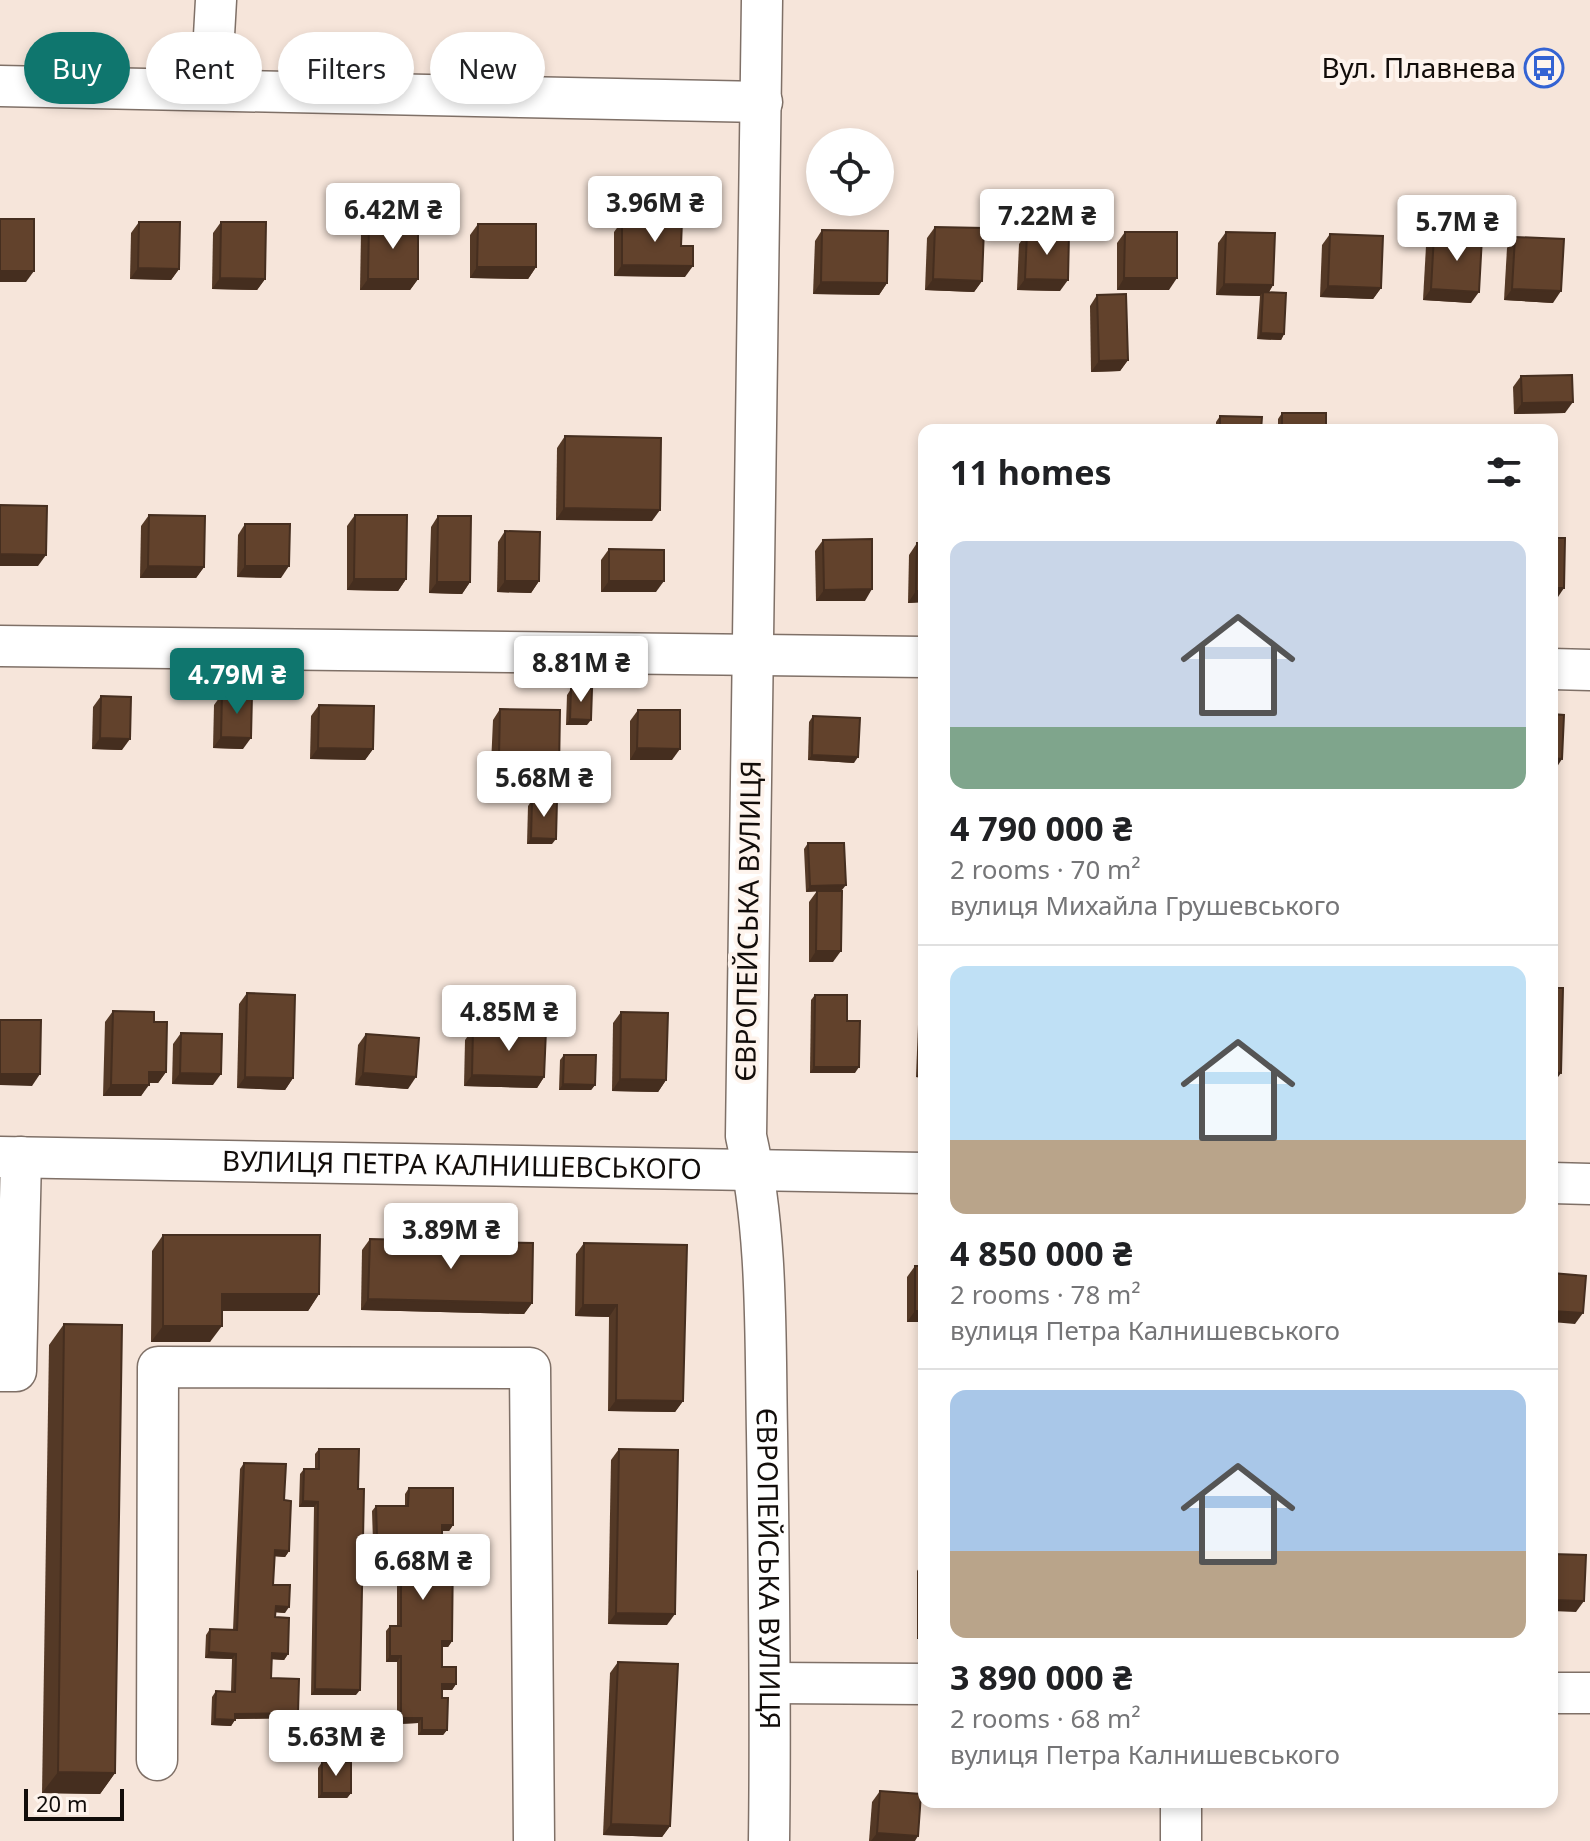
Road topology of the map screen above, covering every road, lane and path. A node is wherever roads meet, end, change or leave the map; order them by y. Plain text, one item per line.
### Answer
1 (216, 0) edge
2 (762, 0) edge
3 (214, 32) edge
4 (0, 86) edge
5 (146, 88) edge
6 (262, 90) edge
7 (762, 102) junction
8 (0, 646) edge
9 (750, 654) junction
10 (918, 657) edge
11 (1558, 669) edge
12 (1590, 670) edge
13 (10, 1157) edge
14 (754, 1170) junction
15 (918, 1173) edge
16 (1558, 1183) edge
17 (1590, 1184) edge
18 (0, 1371) edge
19 (772, 1683) junction
20 (918, 1684) edge
21 (1558, 1693) edge
22 (1590, 1693) edge
23 (157, 1760) dead end
24 (1181, 1808) edge
25 (534, 1841) edge
26 (769, 1841) edge
27 (1181, 1841) edge

1 - 3 street
2 - 7 street, ЄВРОПЕЙСЬКА ВУЛИЦЯ
4 - 5 street
6 - 7 street
7 - 9 street, ЄВРОПЕЙСЬКА ВУЛИЦЯ
8 - 9 street
9 - 10 street
9 - 14 street, ЄВРОПЕЙСЬКА ВУЛИЦЯ
11 - 12 street
13 - 14 street, ВУЛИЦЯ ПЕТРА КАЛНИШЕВСЬКОГО
13 - 18 street
14 - 15 street, ВУЛИЦЯ ПЕТРА КАЛНИШЕВСЬКОГО
14 - 19 street, ЄВРОПЕЙСЬКА ВУЛИЦЯ
16 - 17 street
19 - 20 street
19 - 26 street, ЄВРОПЕЙСЬКА ВУЛИЦЯ
21 - 22 street
23 - 25 street
24 - 27 street

